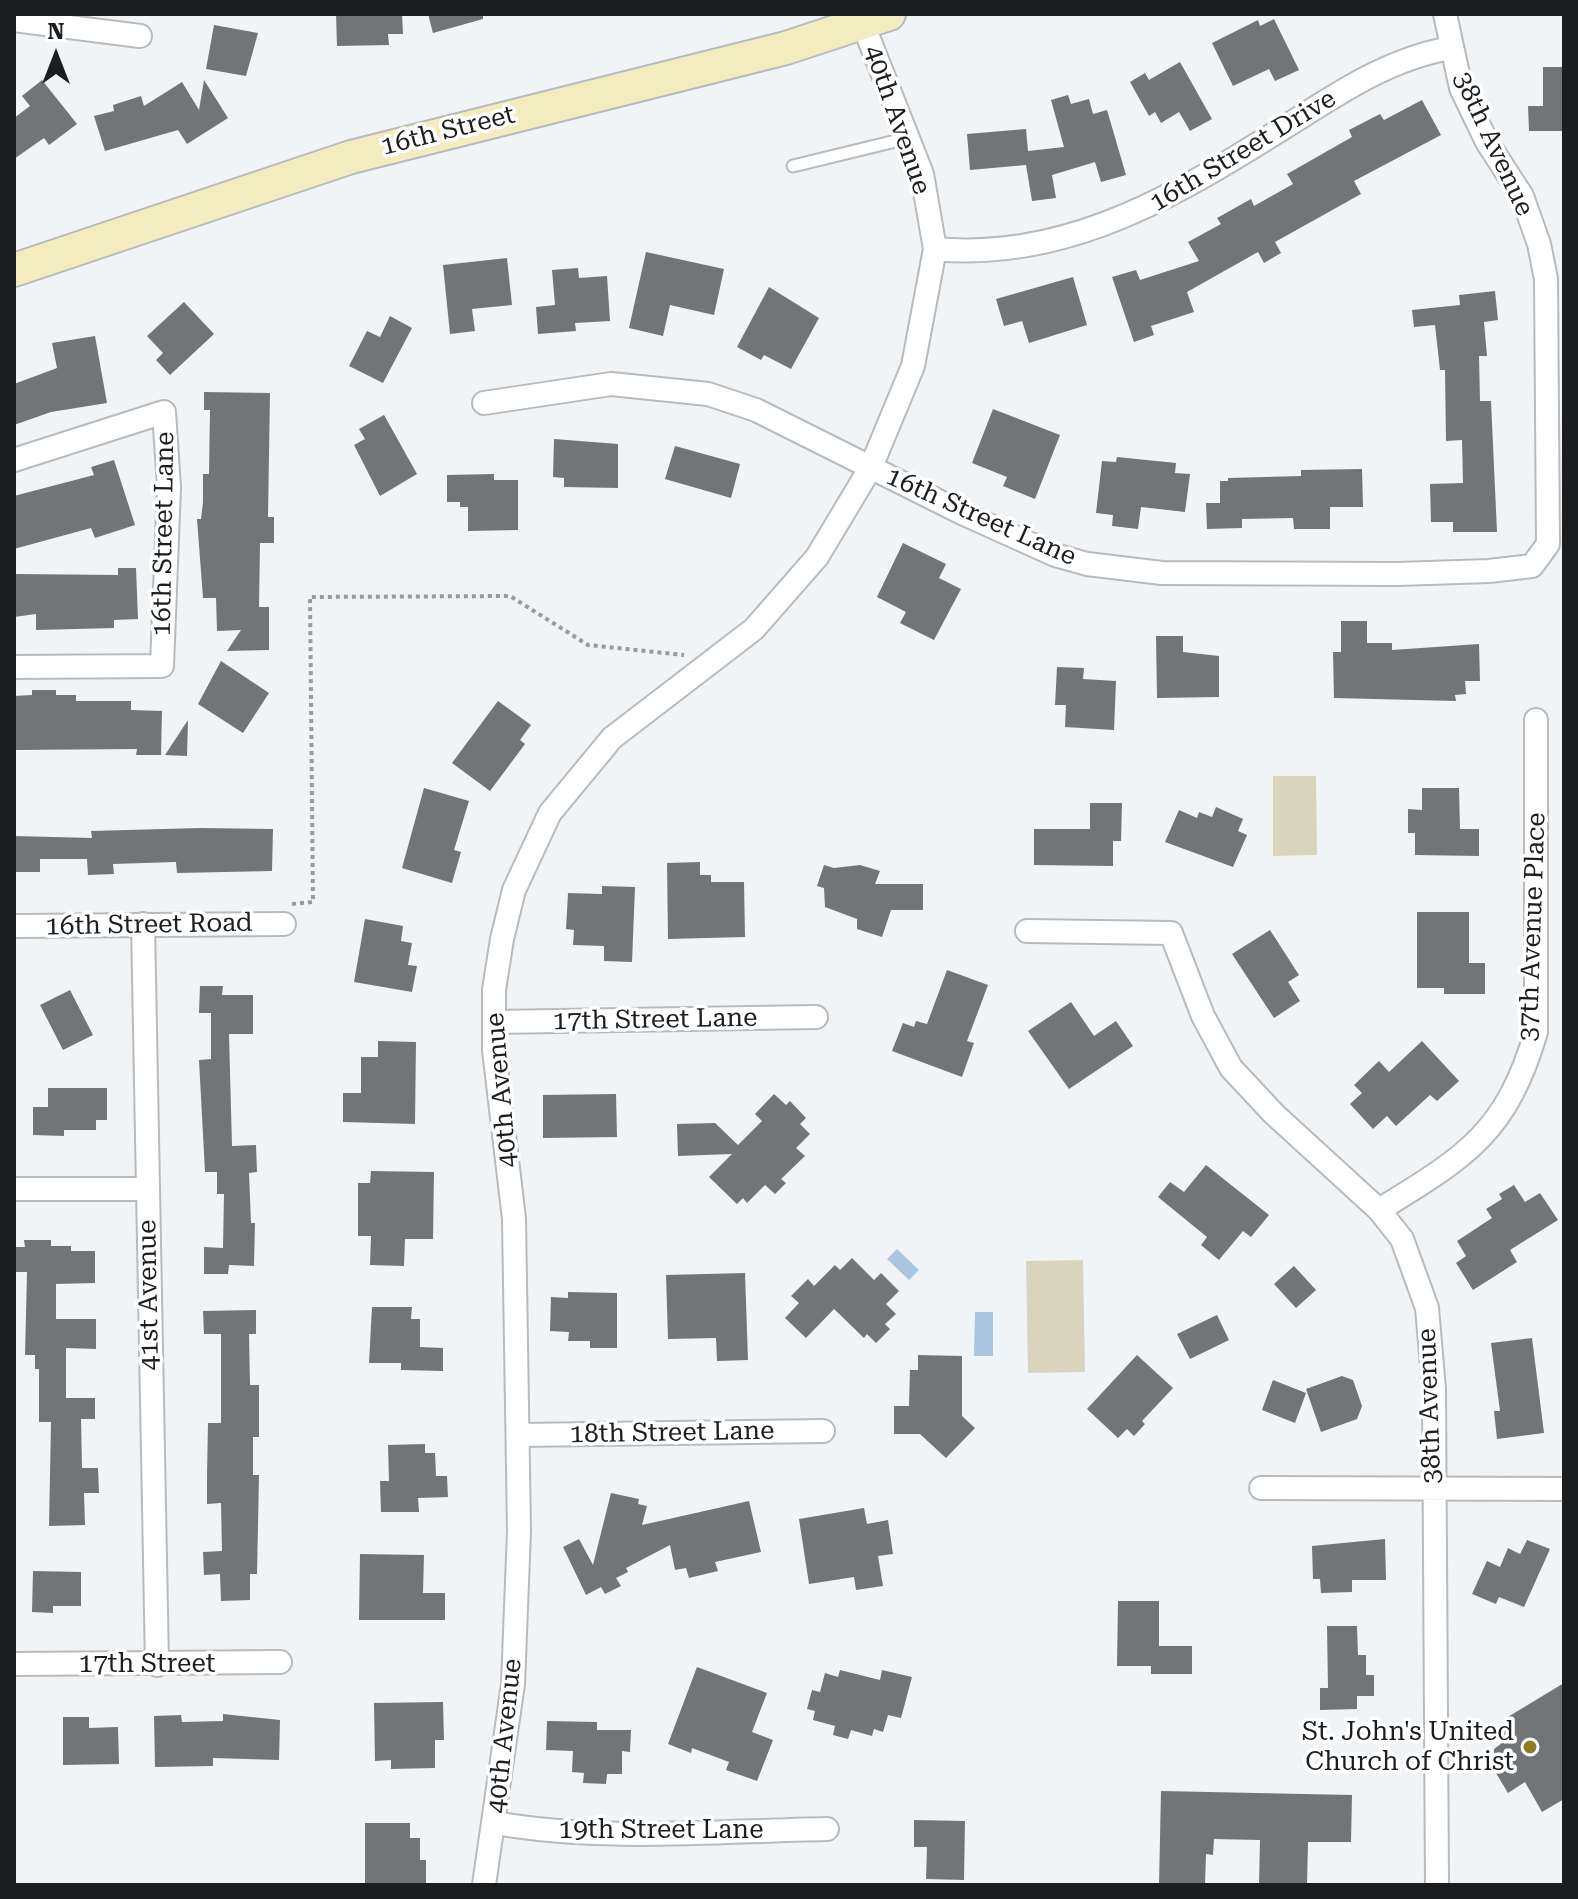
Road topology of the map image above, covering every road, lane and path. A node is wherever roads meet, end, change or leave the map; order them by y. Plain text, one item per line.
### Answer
1 (1445, 14) edge
2 (876, 19) edge
3 (14, 20) edge
4 (140, 36) dead end
5 (1451, 48) junction
6 (908, 138) junction
7 (793, 166) dead end
8 (935, 249) junction
9 (14, 270) edge
10 (484, 403) dead end
11 (14, 460) edge
12 (871, 467) junction
13 (1538, 557) joint
14 (713, 664) junction
15 (14, 667) edge
16 (1536, 720) dead end
17 (143, 924) junction
18 (284, 924) joint
19 (14, 926) edge
20 (1027, 931) dead end
21 (816, 1017) dead end
22 (494, 1022) junction
23 (14, 1189) edge
24 (147, 1189) junction
25 (1379, 1210) junction
26 (823, 1431) dead end
27 (520, 1435) junction
28 (1261, 1488) dead end
29 (1433, 1489) junction
30 (1564, 1489) edge
31 (280, 1662) dead end
32 (14, 1664) edge
33 (157, 1665) junction
34 (495, 1823) junction
35 (827, 1829) dead end
36 (484, 1885) edge
37 (1437, 1885) edge

1 - 5 street, 38th Avenue
2 - 6 street, 40th Avenue
2 - 9 main road, 16th Street
3 - 4 street
5 - 8 street, 16th Street Drive
5 - 13 street, 38th Avenue
6 - 7 lane
6 - 8 street, 40th Avenue
8 - 12 street, 40th Avenue
10 - 12 street, 16th Street Lane
11 - 15 street, 16th Street Lane
12 - 13 street, 16th Street Lane
12 - 14 street, 40th Avenue
14 - 18 path
14 - 22 street, 40th Avenue
16 - 25 street, 37th Avenue Place
17 - 18 street, 16th Street Road
17 - 19 street, 16th Street Road
17 - 24 street, 41st Avenue
20 - 25 street, 38th Avenue
21 - 22 street, 17th Street Lane
22 - 27 street, 40th Avenue
23 - 24 street
24 - 33 street, 41st Avenue
25 - 29 street, 38th Avenue
26 - 27 street, 18th Street Lane
27 - 34 street, 40th Avenue
28 - 29 street
29 - 30 street
29 - 37 street, 38th Avenue
31 - 33 street, 17th Street
32 - 33 street, 17th Street
34 - 35 street, 19th Street Lane
34 - 36 street, 40th Avenue

